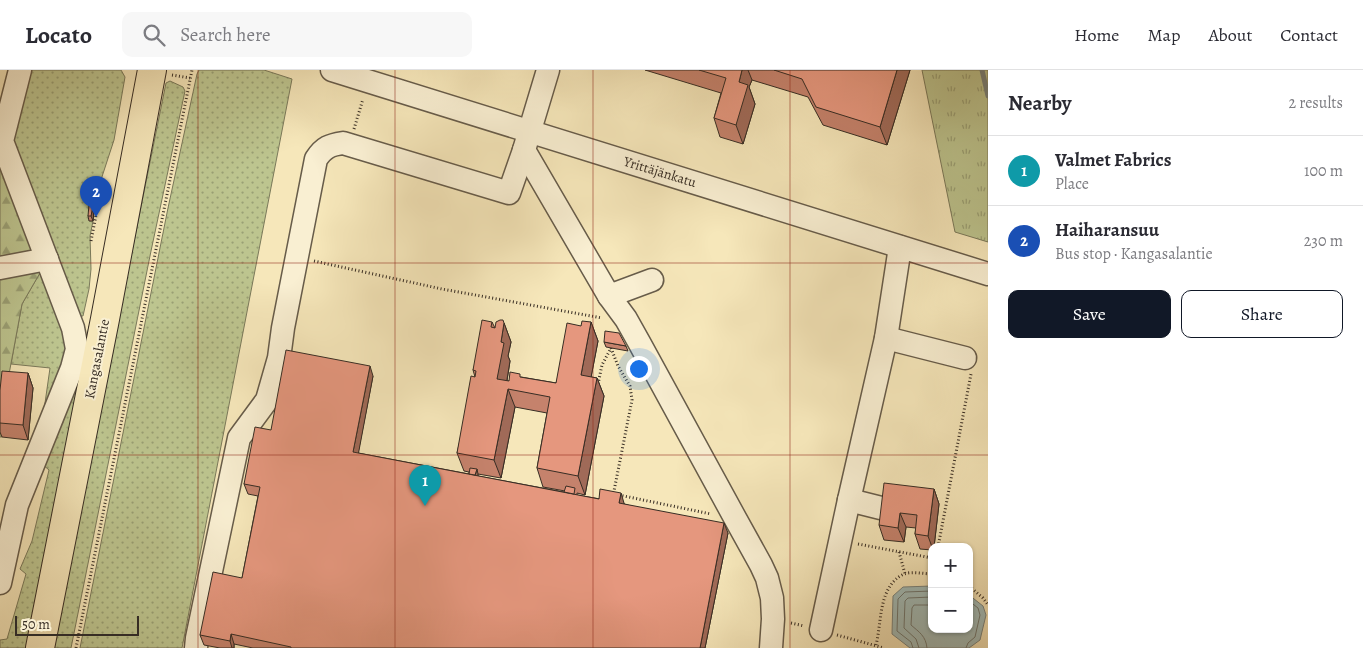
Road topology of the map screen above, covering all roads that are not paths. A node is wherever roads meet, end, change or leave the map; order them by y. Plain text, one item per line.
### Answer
1 (20, 70) edge
2 (152, 70) edge
3 (332, 70) edge
4 (548, 70) edge
5 (527, 141) junction
6 (900, 247) junction
7 (47, 260) junction
8 (0, 268) edge
9 (988, 274) edge
10 (652, 280) dead end
11 (609, 296) junction
12 (886, 338) junction
13 (968, 366) road end
14 (849, 500) junction
15 (881, 508) edge
16 (0, 583) edge
17 (821, 630) road end
18 (40, 648) edge
19 (196, 648) edge
20 (771, 648) edge

1 - 7 street
2 - 18 main road, Kangasalantie
3 - 5 street, Yrittäjänkatu
4 - 5 street
5 - 6 street, Yrittäjänkatu
5 - 11 street
5 - 19 street
6 - 9 street, Yrittäjänkatu
6 - 12 street
7 - 8 street
7 - 16 street
10 - 11 street
11 - 20 street
12 - 13 street
12 - 14 street
14 - 15 street
14 - 17 street

